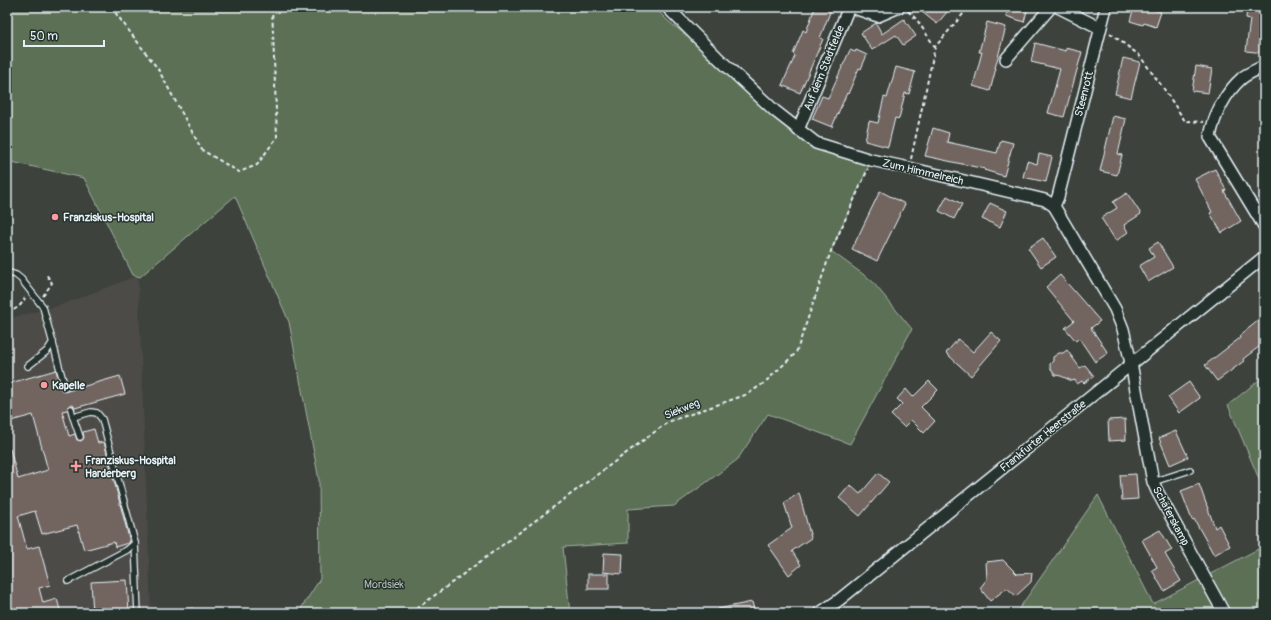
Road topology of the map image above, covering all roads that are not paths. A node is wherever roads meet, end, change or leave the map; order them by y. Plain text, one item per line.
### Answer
1 (667, 7) edge
2 (850, 7) edge
3 (899, 7) edge
4 (1051, 7) edge
5 (1058, 7) edge
6 (1106, 7) edge
7 (1100, 28) junction
8 (1006, 59) dead end
9 (1264, 66) edge
10 (798, 130) junction
11 (1054, 206) junction
12 (1264, 226) edge
13 (1264, 257) edge
14 (7, 272) edge
15 (53, 342) junction
16 (1131, 363) junction
17 (28, 366) dead end
18 (65, 388) dead end
19 (71, 409) dead end
20 (73, 417) junction
21 (80, 437) dead end
22 (1190, 470) dead end
23 (1153, 482) junction
24 (135, 543) junction
25 (68, 581) dead end
26 (138, 613) edge
27 (820, 613) edge
28 (1224, 613) edge

1 - 10 street, Zum Himmelreich
2 - 3 street, Auf dem Stadtfelde
2 - 10 street, Auf dem Stadtfelde
4 - 8 street
5 - 7 street
6 - 7 street, Steenrott
7 - 11 street, Steenrott
9 - 12 street
10 - 11 street, Zum Himmelreich
11 - 16 street
13 - 16 street, Frankfurter Heerstraße
14 - 15 lane
15 - 17 lane
15 - 18 lane
16 - 23 street, Schäferskamp
16 - 27 street, Frankfurter Heerstraße
19 - 20 lane
20 - 21 lane
20 - 24 lane
22 - 23 lane
23 - 28 street, Schäferskamp
24 - 25 lane
24 - 26 lane

